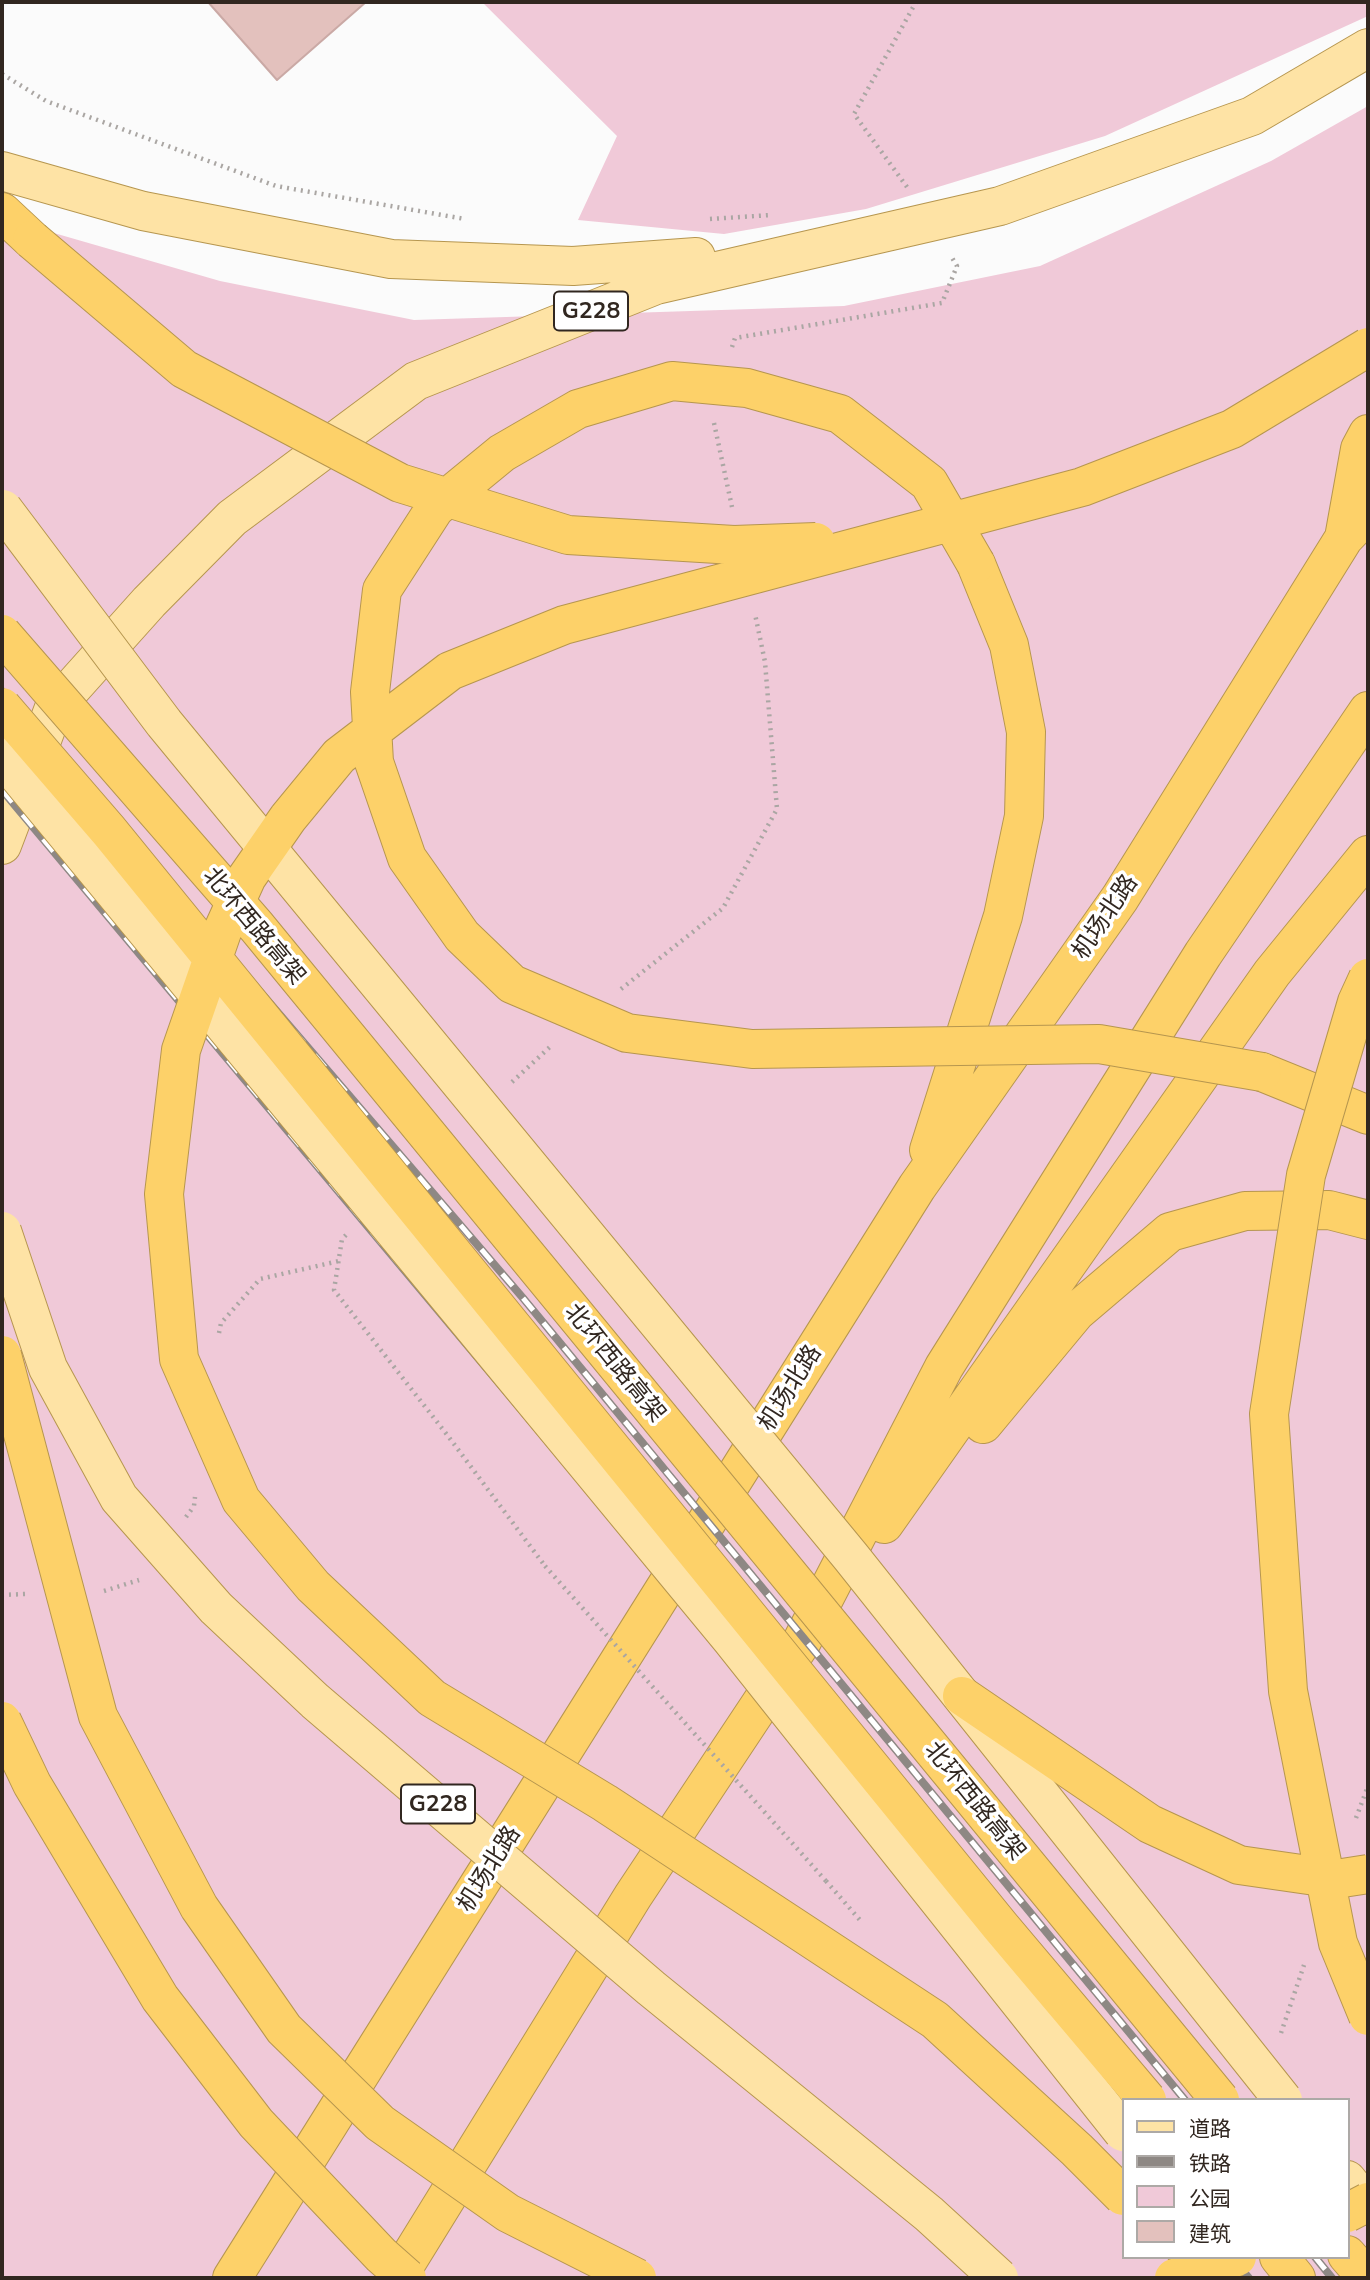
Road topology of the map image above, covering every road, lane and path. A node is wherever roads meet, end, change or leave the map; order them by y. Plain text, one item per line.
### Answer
1 (916, 2) edge
2 (1368, 48) edge
3 (2, 74) edge
4 (2, 171) edge
5 (913, 194) dead end
6 (2, 212) edge
7 (782, 214) dead end
8 (699, 220) dead end
9 (478, 222) dead end
10 (813, 249) junction
11 (950, 255) dead end
12 (1368, 347) edge
13 (731, 351) dead end
14 (712, 414) dead end
15 (1368, 434) edge
16 (2, 508) edge
17 (734, 519) dead end
18 (1356, 525) edge
19 (885, 539) junction
20 (754, 610) dead end
21 (2, 634) edge
22 (2, 707) edge
23 (1368, 711) edge
24 (2, 756) edge
25 (2, 845) edge
26 (1368, 855) edge
27 (1368, 978) edge
28 (620, 991) dead end
29 (557, 1041) dead end
30 (508, 1085) dead end
31 (1368, 1115) edge
32 (917, 1187) junction
33 (1368, 1220) edge
34 (352, 1230) dead end
35 (2, 1231) edge
36 (2, 1355) edge
37 (801, 1643) junction
38 (962, 1696) junction
39 (2, 1721) edge
40 (1368, 1874) edge
41 (826, 1881) dead end
42 (1368, 2016) edge
43 (1145, 2098) edge
44 (1218, 2098) edge
45 (1281, 2098) edge
46 (1122, 2131) edge
47 (1349, 2182) edge
48 (1122, 2195) edge
49 (1368, 2204) edge
50 (1349, 2212) edge
51 (1349, 2257) edge
52 (1186, 2259) edge
53 (1225, 2259) edge
54 (1231, 2259) edge
55 (1281, 2259) edge
56 (232, 2278) edge
57 (397, 2278) edge
58 (407, 2278) edge
59 (637, 2278) edge
60 (999, 2278) edge
61 (1174, 2278) edge
62 (1205, 2278) edge
63 (1240, 2278) edge
64 (1297, 2278) edge
65 (1367, 2278) edge

1 - 5 path
2 - 10 main road, G228
3 - 9 path
4 - 10 main road
6 - 19 highway, bridge
7 - 8 path
10 - 25 main road, G228
11 - 13 path
12 - 19 highway, bridge
14 - 17 path
15 - 18 highway
16 - 38 main road, bridge
18 - 32 highway, 机场北路
19 - 48 highway, bridge
20 - 28 path
21 - 44 highway, 北环西路高架, bridge
22 - 43 highway, bridge
23 - 37 highway
24 - 46 main road, bridge
26 - 37 highway
27 - 42 highway, bridge
29 - 30 path
31 - 32 highway, bridge
32 - 56 highway, 机场北路
33 - 37 highway
34 - 41 path, bridge
35 - 60 main road, G228, bridge
36 - 59 highway, bridge
37 - 57 highway
38 - 40 highway, bridge
38 - 45 main road, bridge
39 - 58 highway, bridge
47 - 49 main road
49 - 50 highway, bridge
51 - 65 highway
52 - 62 highway
53 - 63 main road
54 - 61 highway, bridge
55 - 64 highway

